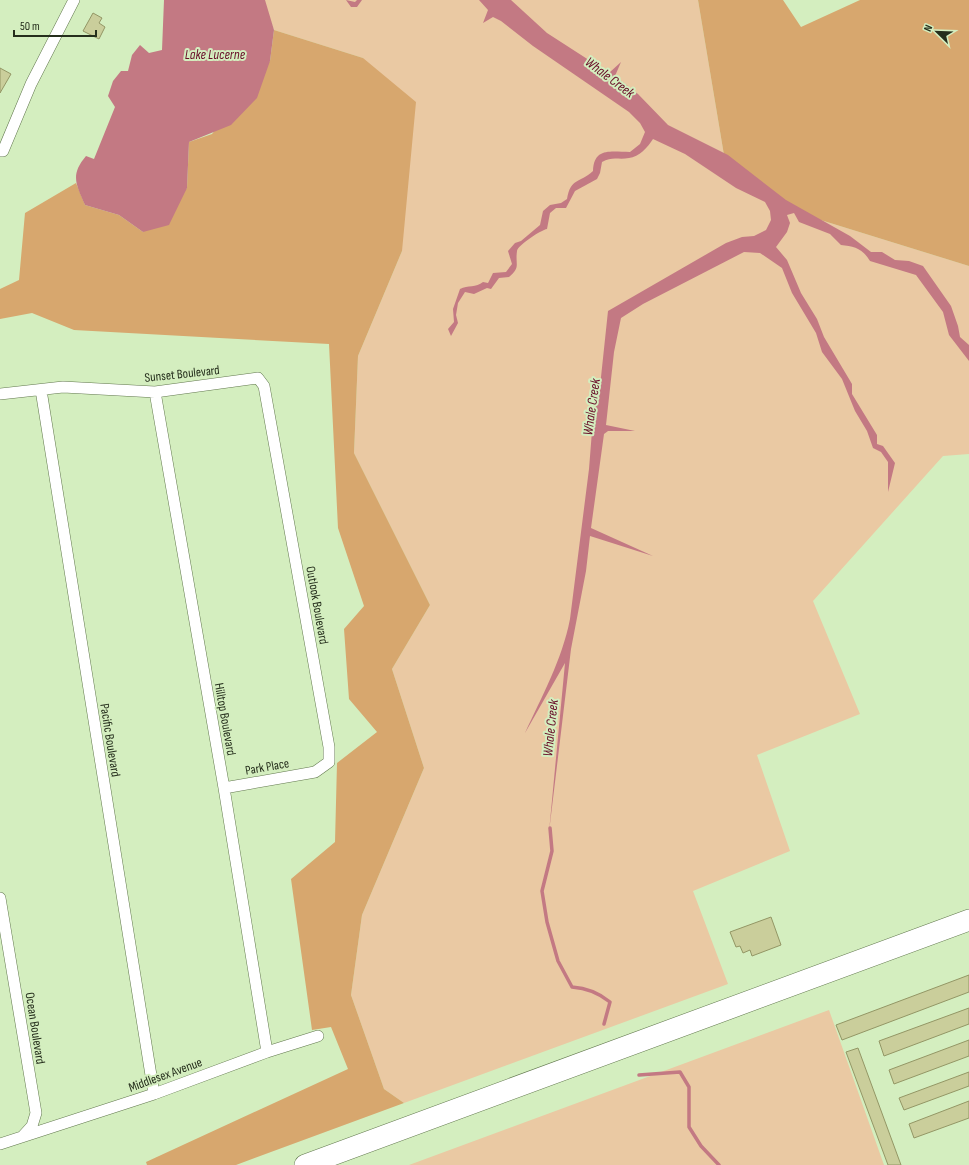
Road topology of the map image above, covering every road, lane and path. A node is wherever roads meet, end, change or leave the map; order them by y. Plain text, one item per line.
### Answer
1 (74, 0) edge
2 (0, 151) edge
3 (41, 390) junction
4 (155, 392) junction
5 (0, 394) edge
6 (273, 435) joint
7 (315, 772) joint
8 (224, 788) junction
9 (0, 898) edge
10 (969, 920) edge
11 (969, 934) edge
12 (318, 1036) dead end
13 (267, 1052) junction
14 (154, 1094) junction
15 (21, 1137) junction
16 (0, 1144) edge
17 (305, 1165) edge
18 (344, 1165) edge

1 - 2 street
3 - 4 street, Sunset Boulevard
3 - 5 street, Sunset Boulevard
3 - 14 street, Pacific Boulevard
4 - 6 street, Sunset Boulevard
4 - 8 street, Hilltop Boulevard
6 - 7 street, Outlook Boulevard
7 - 8 street, Park Place
8 - 13 street, Hilltop Boulevard
9 - 15 street, Ocean Boulevard
10 - 17 highway
11 - 18 highway
12 - 13 street, Middlesex Avenue
13 - 14 street, Middlesex Avenue
14 - 15 street, Middlesex Avenue
15 - 16 street

